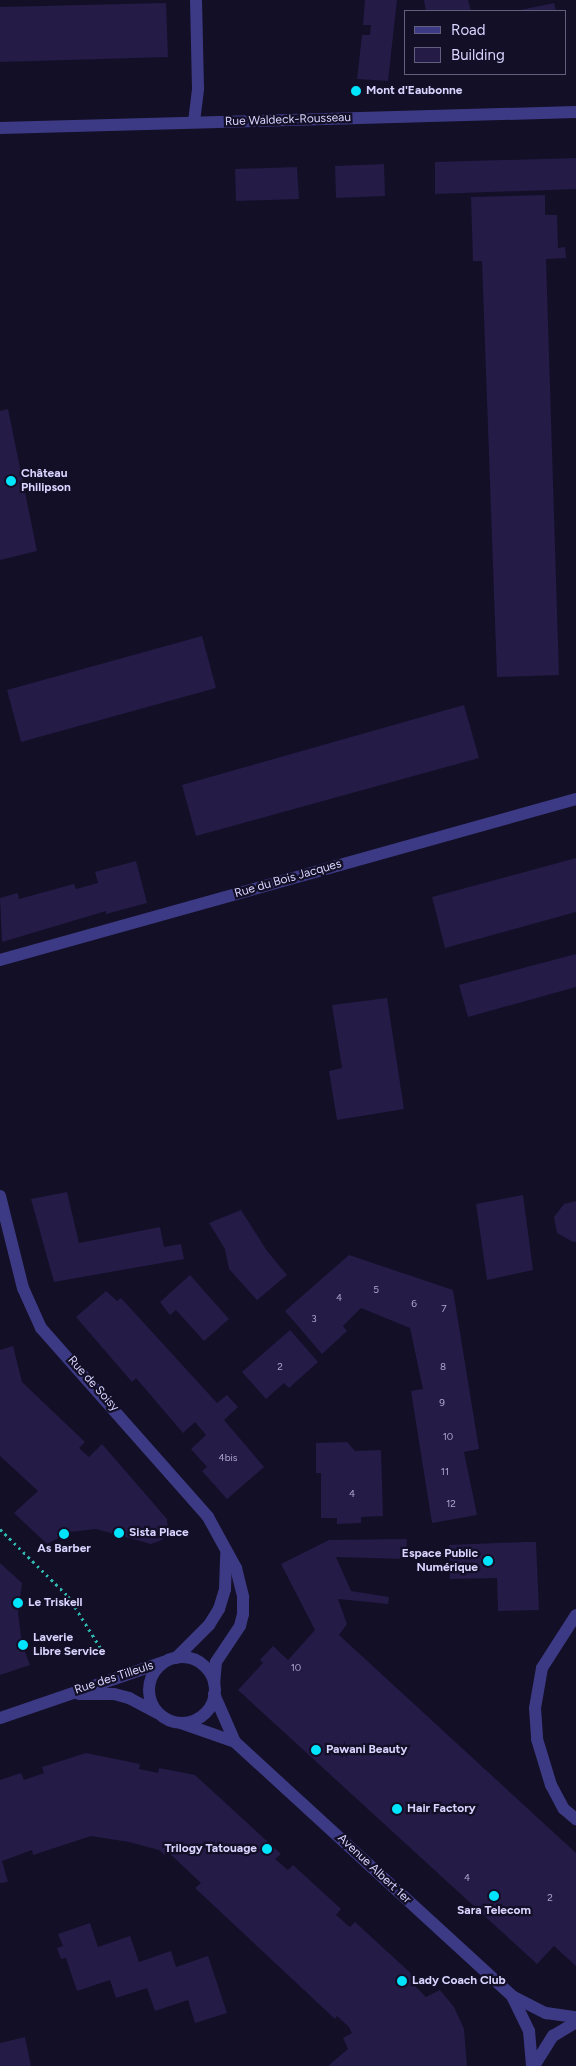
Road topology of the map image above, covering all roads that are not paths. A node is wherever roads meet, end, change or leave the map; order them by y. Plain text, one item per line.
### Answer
1 (196, 0) edge
2 (576, 112) edge
3 (194, 122) junction
4 (0, 128) edge
5 (576, 799) edge
6 (0, 960) edge
7 (0, 1196) edge
8 (226, 1552) junction
9 (576, 1615) edge
10 (171, 1659) junction
11 (214, 1688) junction
12 (62, 1696) junction
13 (160, 1714) junction
14 (0, 1718) edge
15 (179, 1722) junction
16 (235, 1742) junction
17 (576, 1819) edge
18 (512, 1996) junction
19 (576, 2017) edge
20 (576, 2022) edge
21 (533, 2066) edge

1 - 3 street
2 - 3 street, Rue Waldeck-Rousseau
3 - 4 street, Rue Waldeck-Rousseau
5 - 6 street, Rue du Bois Jacques
7 - 8 street, Rue de Soisy
8 - 10 street
8 - 11 street, Rue de Soisy
9 - 17 street
10 - 11 street
10 - 12 street, Rue des Tilleuls
10 - 13 street
11 - 15 street
11 - 16 street, Avenue Albert 1er
12 - 13 street, Rue des Tilleuls
12 - 14 street, Rue des Tilleuls
13 - 15 street
15 - 16 street, Avenue Albert 1er
16 - 18 street, Avenue Albert 1er
18 - 19 street, Avenue Albert 1er
18 - 21 street, Avenue Albert 1er
20 - 21 street

